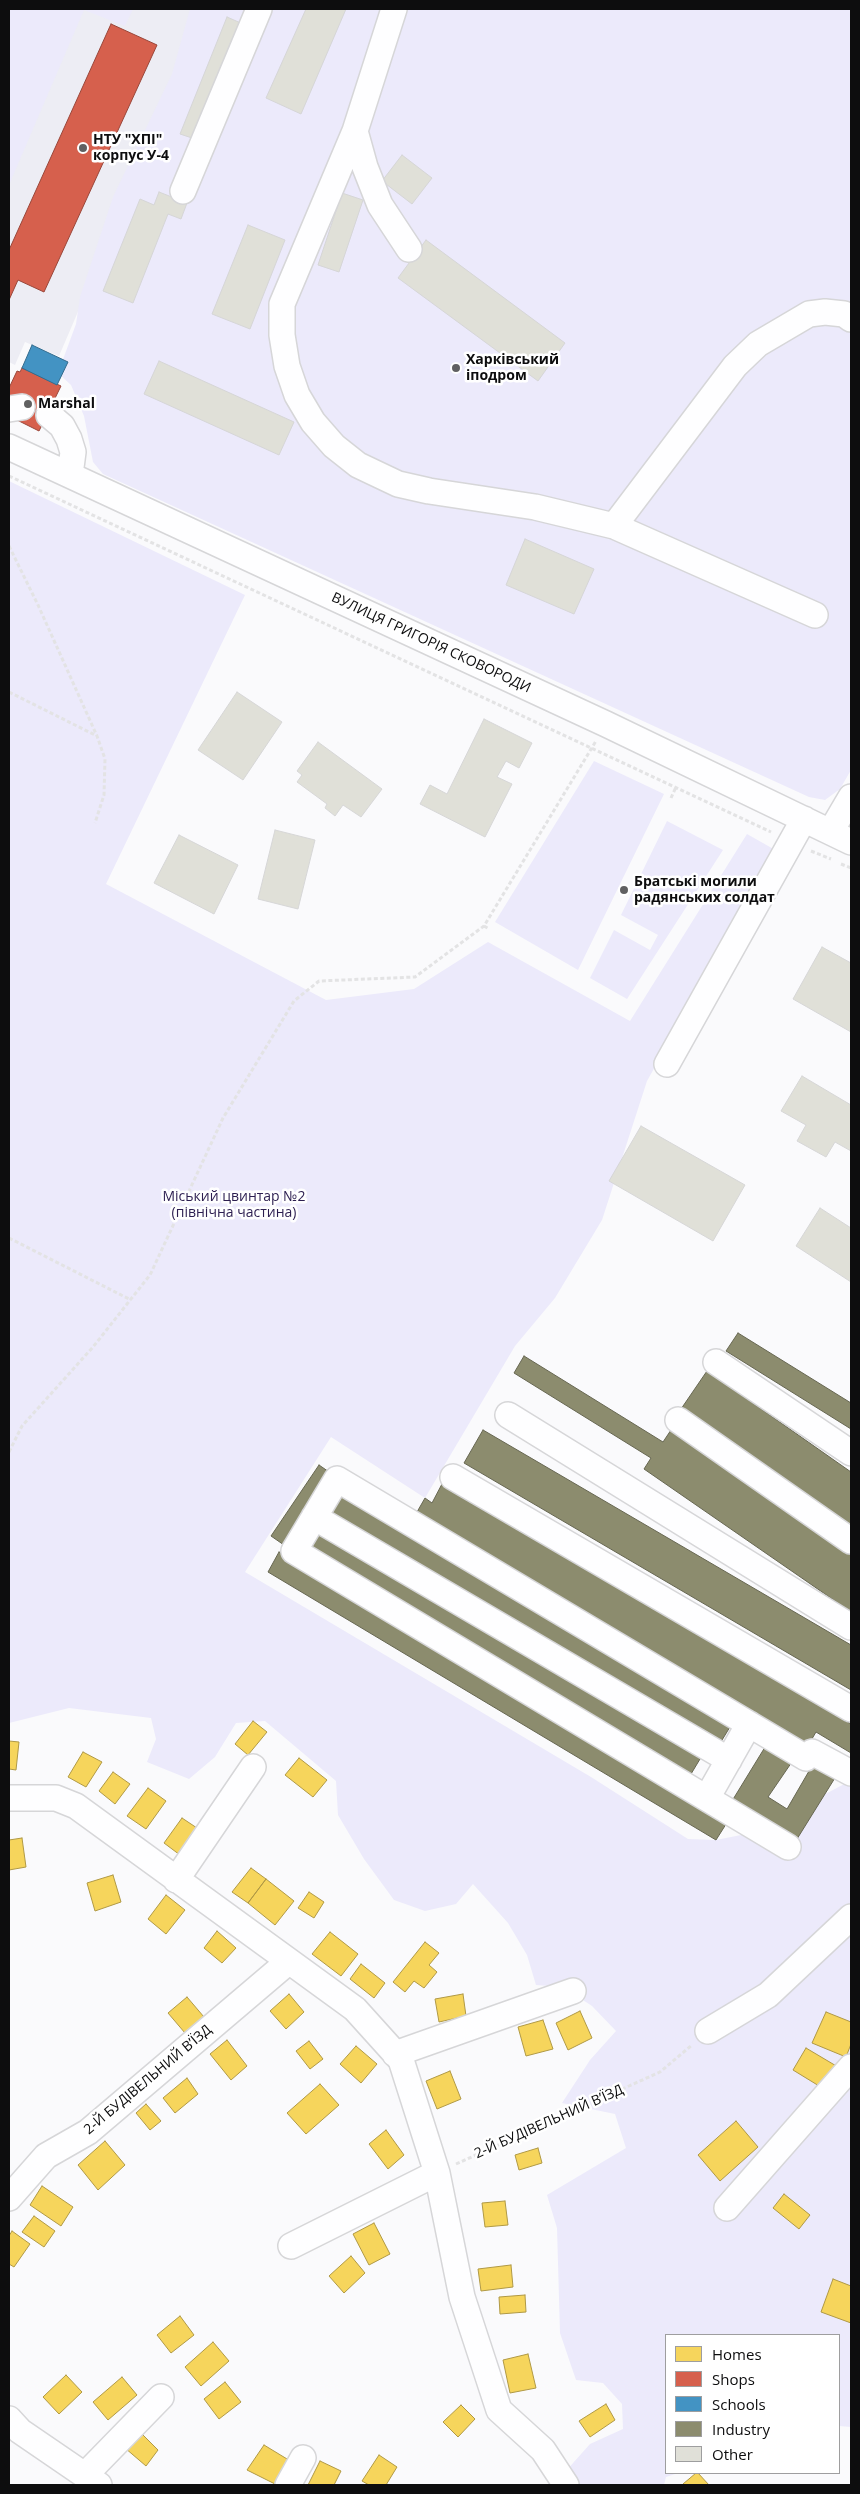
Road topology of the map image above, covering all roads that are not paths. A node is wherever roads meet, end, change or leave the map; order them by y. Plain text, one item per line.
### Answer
1 (259, 9) edge
2 (394, 9) edge
3 (354, 131) junction
4 (183, 191) dead end
5 (409, 249) dead end
6 (849, 311) edge
7 (49, 415) dead end
8 (9, 447) edge
9 (70, 475) junction
10 (614, 526) junction
11 (816, 615) dead end
12 (851, 797) edge
13 (804, 819) junction
14 (841, 837) edge
15 (667, 1064) dead end
16 (716, 1362) dead end
17 (508, 1415) dead end
18 (678, 1420) dead end
19 (851, 1453) edge
20 (453, 1477) dead end
21 (314, 1517) junction
22 (851, 1541) edge
23 (851, 1628) edge
24 (851, 1709) edge
25 (749, 1724) junction
26 (729, 1760) junction
27 (253, 1767) dead end
28 (851, 1773) edge
29 (9, 1798) edge
30 (707, 1798) junction
31 (788, 1847) dead end
32 (176, 1880) junction
33 (851, 1917) edge
34 (288, 1962) junction
35 (572, 1991) dead end
36 (708, 2031) road end
37 (396, 2054) junction
38 (851, 2067) edge
39 (437, 2173) junction
40 (9, 2198) edge
41 (727, 2208) dead end
42 (291, 2246) dead end
43 (161, 2397) dead end
44 (9, 2419) edge
45 (303, 2458) dead end
46 (92, 2480) edge
47 (288, 2485) edge
48 (566, 2485) edge

1 - 4 street
2 - 3 street
3 - 5 street
3 - 10 street
6 - 10 street
7 - 9 street
8 - 9 street, ВУЛИЦЯ ГРИГОРІЯ СКОВОРОДИ
9 - 13 street, ВУЛИЦЯ ГРИГОРІЯ СКОВОРОДИ
10 - 11 street
12 - 14 street
13 - 14 street, ВУЛИЦЯ ГРИГОРІЯ СКОВОРОДИ
13 - 15 street
16 - 19 street
17 - 23 street
18 - 22 street
20 - 24 street
21 - 25 street
21 - 26 street
21 - 30 street
25 - 26 street
25 - 28 street
26 - 30 street
27 - 32 street
29 - 32 street
30 - 31 street
32 - 34 street
33 - 36 street
34 - 37 street
34 - 40 street, 2-Й БУДІВЕЛЬНИЙ В’ЇЗД
35 - 37 street
37 - 39 street
38 - 41 street
39 - 42 street
39 - 48 street
43 - 46 street
44 - 46 street
45 - 47 street

